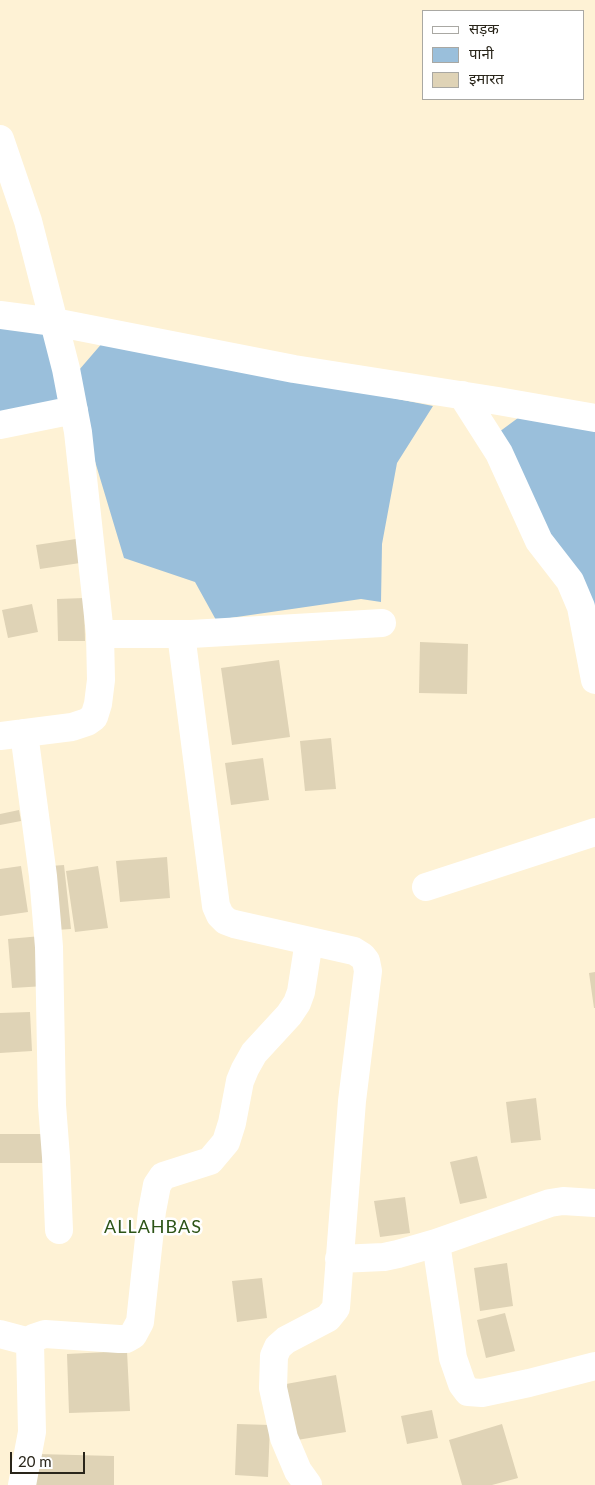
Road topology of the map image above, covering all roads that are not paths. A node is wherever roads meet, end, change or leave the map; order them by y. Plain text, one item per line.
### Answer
1 (0, 139) edge
2 (0, 315) edge
3 (54, 322) junction
4 (462, 395) junction
5 (74, 410) junction
6 (595, 418) edge
7 (0, 425) edge
8 (382, 623) dead end
9 (100, 634) junction
10 (181, 634) junction
11 (595, 680) edge
12 (12, 735) edge
13 (595, 832) edge
14 (426, 886) dead end
15 (309, 941) junction
16 (595, 1203) edge
17 (59, 1230) dead end
18 (436, 1243) junction
19 (339, 1259) junction
20 (0, 1334) edge
21 (30, 1342) junction
22 (595, 1366) edge
23 (22, 1485) edge
24 (308, 1485) edge

1 - 3 street
2 - 3 street
3 - 4 street
3 - 5 street
4 - 6 street
4 - 11 street
5 - 7 street
5 - 9 street
8 - 10 street
9 - 10 street
9 - 12 street
10 - 15 street
12 - 17 street
13 - 14 street
15 - 19 street
15 - 21 street
16 - 18 street
18 - 19 street
18 - 22 street
19 - 24 street
20 - 21 street
21 - 23 street

